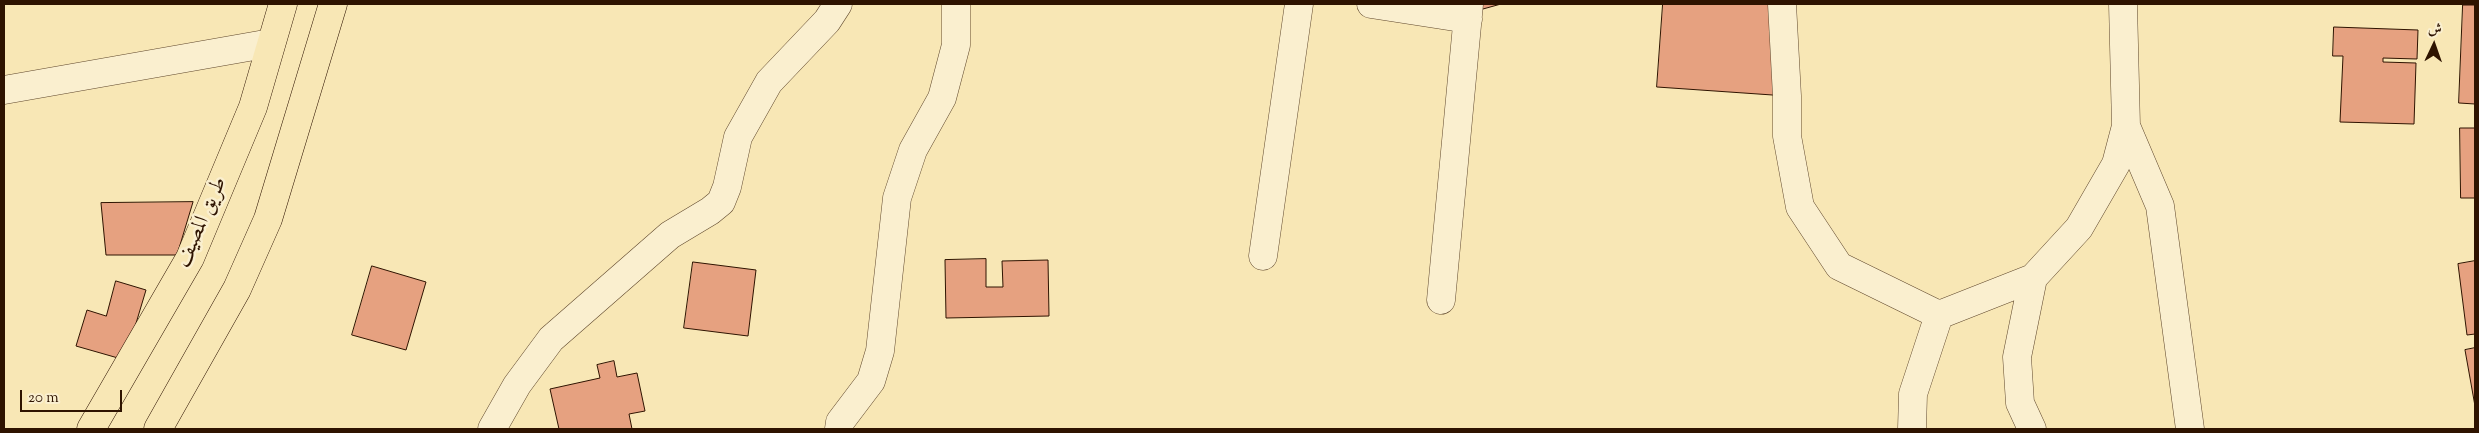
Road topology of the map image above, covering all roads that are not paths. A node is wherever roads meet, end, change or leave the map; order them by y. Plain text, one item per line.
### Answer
1 (283, 4) edge
2 (838, 4) edge
3 (956, 4) edge
4 (1299, 4) edge
5 (1370, 4) edge
6 (1782, 4) edge
7 (2123, 4) edge
8 (337, 9) edge
9 (1468, 12) edge
10 (271, 44) junction
11 (4, 90) edge
12 (2126, 126) junction
13 (1263, 256) dead end
14 (2033, 278) junction
15 (1441, 300) dead end
16 (1939, 314) junction
17 (91, 429) edge
18 (158, 429) edge
19 (492, 429) edge
20 (838, 429) edge
21 (1912, 429) edge
22 (2032, 429) edge
23 (2190, 429) edge

1 - 10 main road, طريق المصيف
2 - 19 street
3 - 20 street
4 - 13 street
5 - 9 street
6 - 16 street
7 - 12 street
8 - 18 main road
9 - 15 street
10 - 11 street
10 - 17 main road, طريق المصيف
12 - 14 street
12 - 23 street
14 - 16 street
14 - 22 street
16 - 21 street

